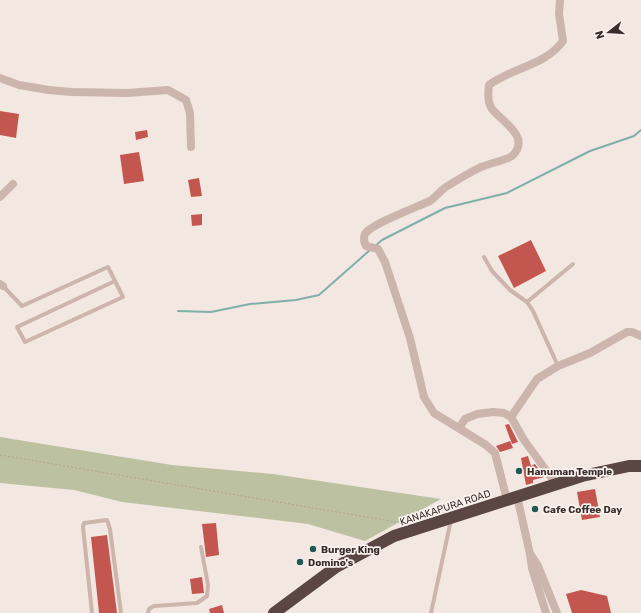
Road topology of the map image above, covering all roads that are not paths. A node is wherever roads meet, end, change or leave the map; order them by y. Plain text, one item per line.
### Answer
1 (560, 0) edge
2 (0, 78) edge
3 (192, 147) dead end
4 (13, 184) dead end
5 (0, 197) edge
6 (484, 257) dead end
7 (572, 264) dead end
8 (115, 281) junction
9 (1, 285) edge
10 (526, 302) junction
11 (641, 336) edge
12 (558, 366) junction
13 (511, 417) junction
14 (458, 428) junction
15 (641, 466) edge
16 (556, 484) junction
17 (512, 498) junction
18 (452, 518) junction
19 (201, 547) dead end
20 (530, 554) junction
21 (92, 613) edge
22 (121, 613) edge
23 (148, 613) edge
24 (274, 613) edge
25 (431, 613) edge
26 (546, 613) edge
27 (556, 613) edge

1 - 14 street
2 - 3 street
4 - 5 street
6 - 10 lane
7 - 10 lane
8 - 8 lane
8 - 9 lane
10 - 12 lane
11 - 12 street
12 - 13 street
13 - 14 street
13 - 16 street
14 - 17 street
15 - 16 highway, KANAKAPURA ROAD
16 - 17 highway, KANAKAPURA ROAD
17 - 18 highway, KANAKAPURA ROAD
17 - 20 street
18 - 24 highway, KANAKAPURA ROAD
18 - 25 lane
19 - 23 lane
20 - 26 street
20 - 27 street
21 - 22 lane

